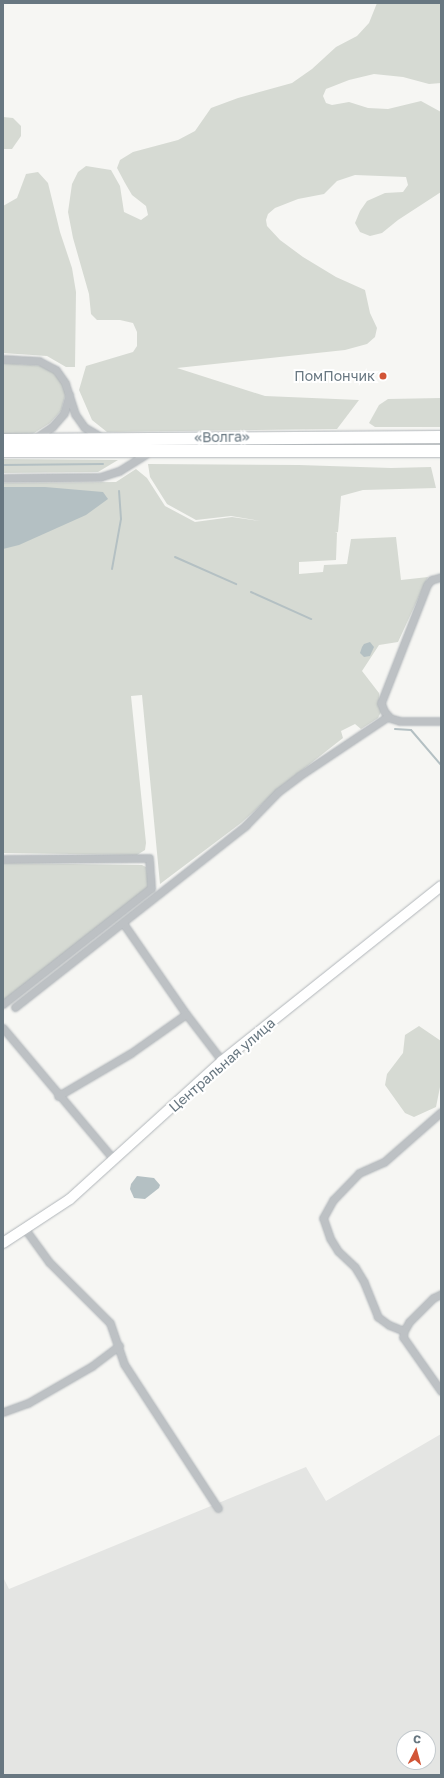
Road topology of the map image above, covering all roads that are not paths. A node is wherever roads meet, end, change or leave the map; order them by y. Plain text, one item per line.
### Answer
1 (3, 359) edge
2 (69, 392) junction
3 (441, 437) edge
4 (104, 438) junction
5 (3, 440) edge
6 (31, 440) junction
7 (3, 451) edge
8 (441, 451) edge
9 (149, 452) junction
10 (3, 478) edge
11 (441, 577) edge
12 (387, 717) junction
13 (441, 721) edge
14 (3, 859) edge
15 (441, 886) edge
16 (124, 923) junction
17 (3, 1004) edge
18 (15, 1007) dead end
19 (186, 1014) junction
20 (3, 1028) edge
21 (222, 1061) junction
22 (58, 1096) junction
23 (441, 1112) edge
24 (114, 1160) junction
25 (25, 1230) junction
26 (3, 1243) edge
27 (441, 1294) edge
28 (404, 1331) junction
29 (119, 1346) junction
30 (441, 1391) edge
31 (3, 1412) edge
32 (218, 1508) dead end

1 - 2 street
2 - 4 street
2 - 6 street
3 - 4 highway, «Волга»
4 - 6 highway, «Волга»
5 - 6 highway, «Волга»
7 - 9 highway, «Волга»
8 - 9 highway, «Волга»
9 - 10 street
11 - 12 street
12 - 13 street
12 - 16 street
14 - 17 street
15 - 21 main road, Центральная улица
16 - 18 street
16 - 19 street
19 - 21 street
19 - 22 street
20 - 22 street
21 - 24 main road, Центральная улица
22 - 24 street
23 - 28 street
24 - 25 main road, Центральная улица
25 - 26 main road, Центральная улица
25 - 29 street
27 - 28 street
28 - 30 street
29 - 31 street
29 - 32 street

